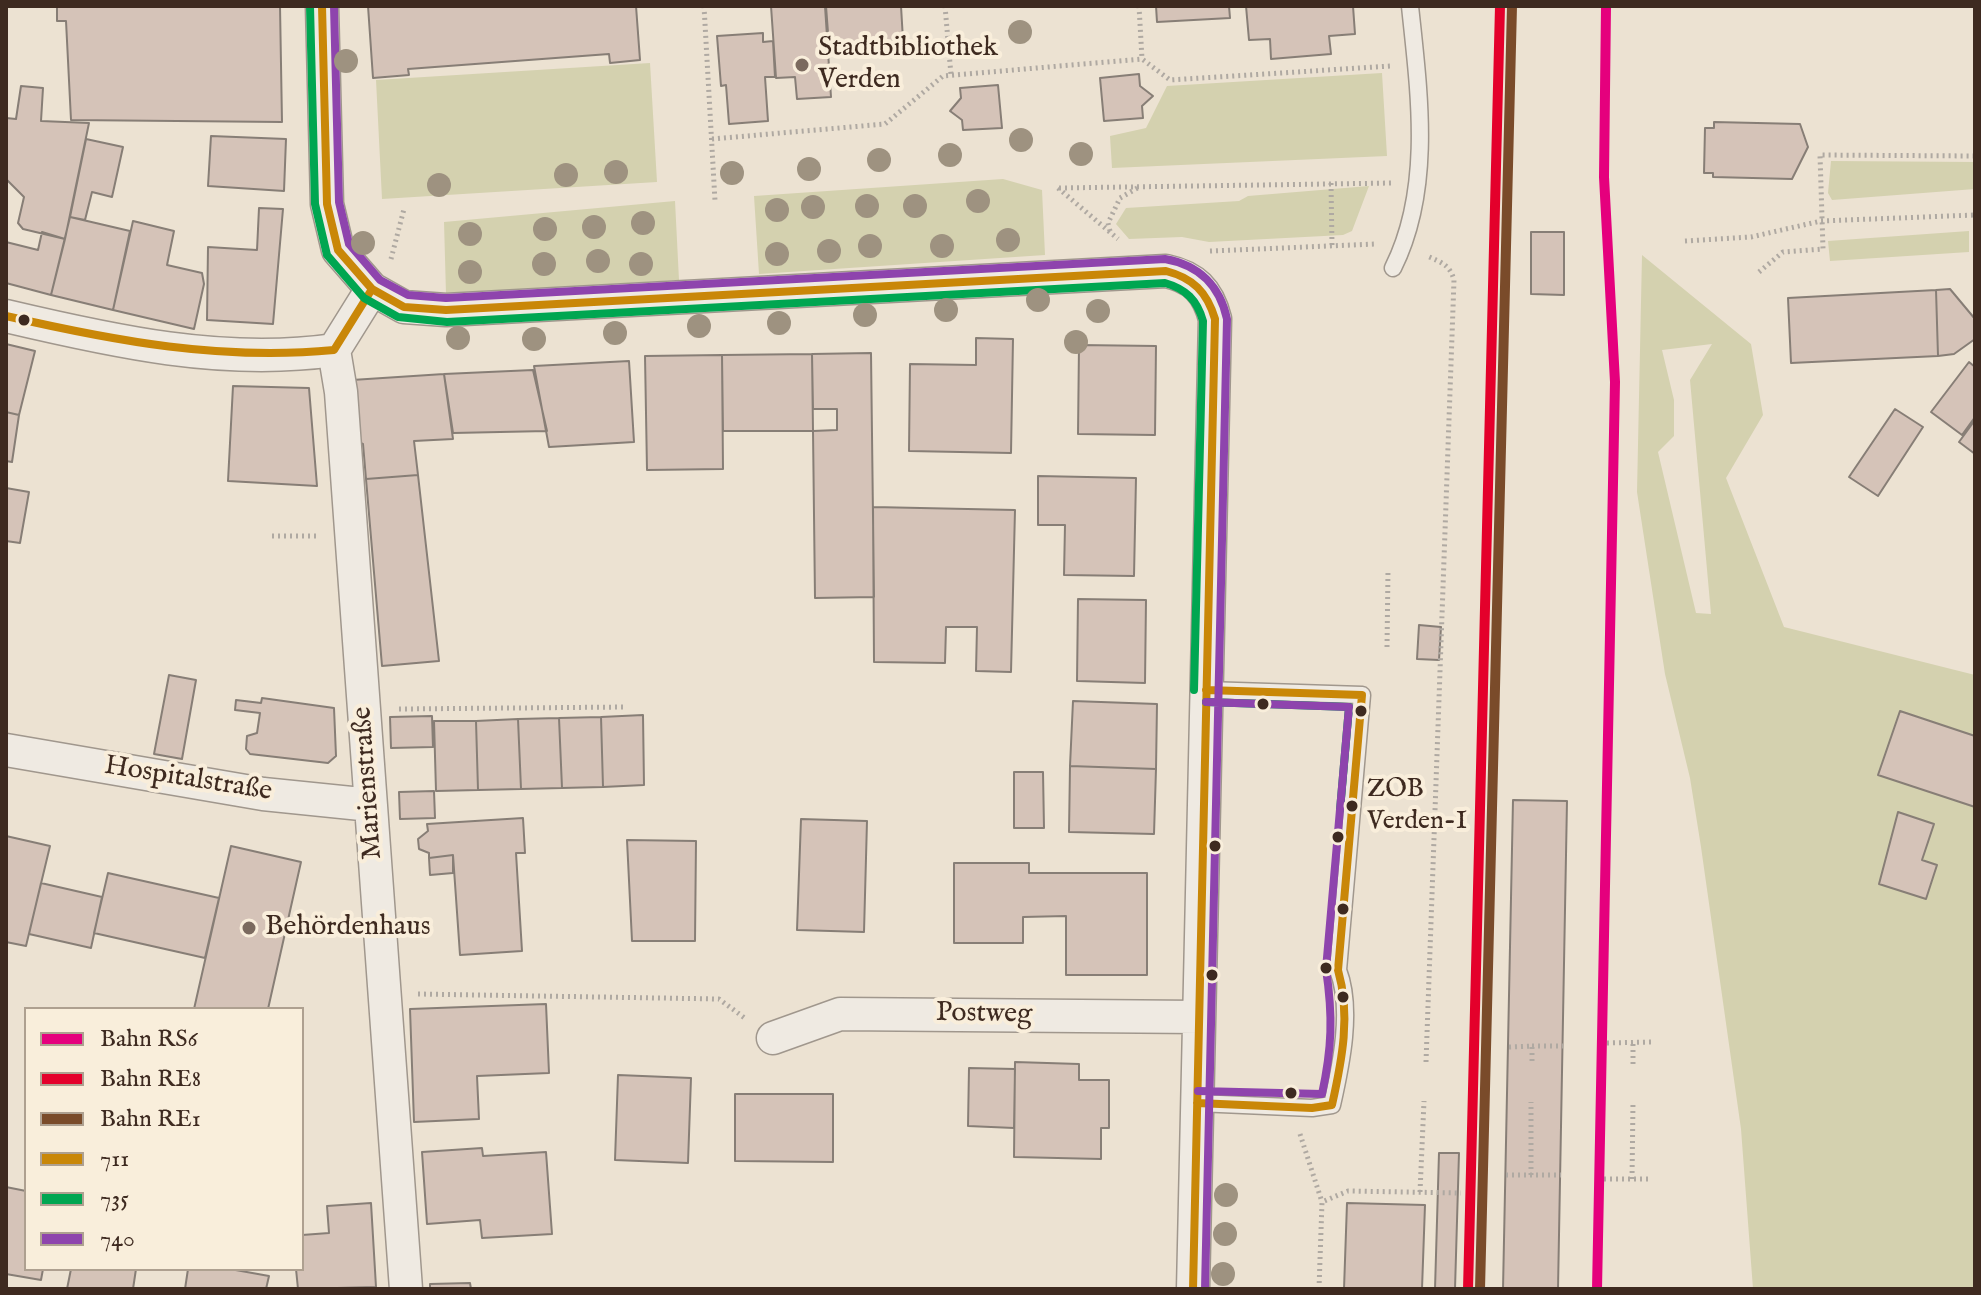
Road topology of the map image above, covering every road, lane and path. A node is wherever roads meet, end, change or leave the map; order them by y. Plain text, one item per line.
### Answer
1 (322, 6) edge
2 (704, 6) edge
3 (945, 6) edge
4 (1139, 6) edge
5 (1410, 6) edge
6 (1142, 59) junction
7 (1416, 64) junction
8 (951, 75) junction
9 (712, 139) junction
10 (1975, 156) edge
11 (1331, 183) junction
12 (1394, 183) dead end
13 (1148, 185) junction
14 (715, 201) dead end
15 (404, 209) dead end
16 (1975, 215) edge
17 (1821, 221) junction
18 (1110, 231) junction
19 (1685, 241) dead end
20 (1124, 243) dead end
21 (1332, 245) junction
22 (1405, 245) junction
23 (1197, 251) dead end
24 (1393, 268) dead end
25 (1759, 272) dead end
26 (372, 289) junction
27 (6, 316) edge
28 (334, 350) junction
29 (351, 535) junction
30 (272, 536) dead end
31 (1388, 570) dead end
32 (1387, 647) dead end
33 (1206, 690) junction
34 (627, 707) dead end
35 (390, 709) dead end
36 (6, 750) edge
37 (371, 805) junction
38 (385, 995) junction
39 (1199, 1017) junction
40 (773, 1038) joint
41 (1654, 1042) dead end
42 (1607, 1043) dead end
43 (1633, 1043) junction
44 (1532, 1046) junction
45 (1563, 1046) dead end
46 (1509, 1047) dead end
47 (1426, 1062) dead end
48 (1532, 1063) dead end
49 (1633, 1064) dead end
50 (1424, 1101) dead end
51 (1531, 1102) dead end
52 (1633, 1102) dead end
53 (1197, 1103) junction
54 (1291, 1107) junction
55 (1506, 1175) dead end
56 (1531, 1175) junction
57 (1561, 1175) dead end
58 (1604, 1179) dead end
59 (1632, 1179) junction
60 (1652, 1179) dead end
61 (1420, 1192) junction
62 (1461, 1193) dead end
63 (1322, 1202) junction
64 (406, 1289) edge
65 (1193, 1289) edge
66 (1319, 1289) edge

1 - 26 street
2 - 9 path
3 - 8 path
4 - 6 path
5 - 7 lane
6 - 7 path
6 - 8 path
7 - 22 lane
8 - 9 path
9 - 14 path
10 - 17 path
11 - 12 path
11 - 13 path
11 - 21 path
13 - 18 path
13 - 18 path
15 - 26 path
16 - 17 path
17 - 19 path
17 - 25 path
18 - 20 path
21 - 22 path
21 - 23 path
22 - 24 lane
22 - 47 path
26 - 28 street
26 - 33 street
27 - 28 street
28 - 29 street, Marienstraße
29 - 30 path
29 - 37 street, Marienstraße
31 - 32 path
33 - 39 street
33 - 54 lane
34 - 35 path
36 - 37 street, Hospitalstraße
37 - 38 street, Marienstraße
38 - 40 path
38 - 64 street, Marienstraße
39 - 40 street, Postweg
39 - 53 street
41 - 43 path
42 - 43 path
43 - 49 path
44 - 45 path
44 - 46 path
44 - 48 path
50 - 61 path
51 - 56 path
52 - 59 path
53 - 54 lane
53 - 65 street
54 - 63 path
55 - 56 path
56 - 57 path
58 - 59 path
59 - 60 path
61 - 62 path
61 - 63 path
63 - 66 path

